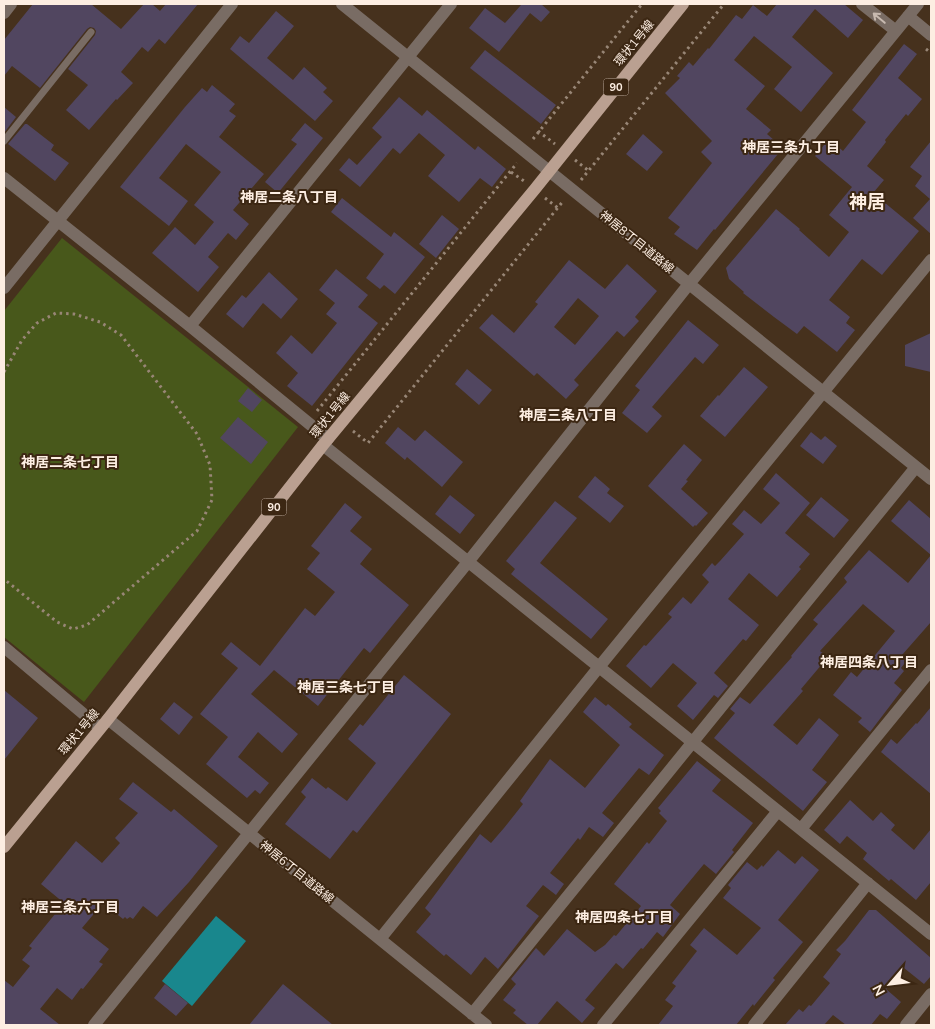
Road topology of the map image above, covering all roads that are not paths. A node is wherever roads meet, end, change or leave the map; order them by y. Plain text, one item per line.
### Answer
1 (11, 4) edge
2 (232, 4) edge
3 (342, 4) edge
4 (451, 4) edge
5 (683, 4) edge
6 (862, 4) edge
7 (918, 4) edge
8 (4, 13) edge
9 (908, 16) junction
10 (896, 31) junction
11 (91, 32) dead end
12 (931, 35) edge
13 (408, 57) junction
14 (4, 141) edge
15 (549, 171) junction
16 (4, 178) edge
17 (57, 220) junction
18 (931, 260) edge
19 (689, 284) junction
20 (4, 288) edge
21 (190, 326) junction
22 (823, 392) junction
23 (326, 442) junction
24 (916, 467) junction
25 (931, 480) edge
26 (468, 562) junction
27 (4, 647) edge
28 (599, 667) junction
29 (931, 670) edge
30 (104, 723) junction
31 (692, 742) junction
32 (778, 811) junction
33 (801, 829) junction
34 (248, 834) junction
35 (4, 847) edge
36 (868, 883) junction
37 (929, 928) edge
38 (380, 939) junction
39 (931, 994) edge
40 (472, 1014) junction
41 (94, 1025) edge
42 (486, 1025) edge
43 (603, 1025) edge
44 (754, 1025) edge
45 (906, 1025) edge

1 - 8 street
2 - 17 street
3 - 13 street, 神居8丁目道路線
4 - 13 street
5 - 15 main road, 環状1号線 / 90
10 -> 6 street
7 - 9 street
9 - 10 street
9 - 12 street
10 - 19 street
11 - 14 lane
13 - 15 street, 神居8丁目道路線
13 - 21 street
15 - 19 street, 神居8丁目道路線
15 - 23 main road, 環状1号線 / 90
16 - 17 street
17 - 20 street
17 - 21 street
18 - 22 street
19 - 22 street, 神居8丁目道路線
19 - 26 street
21 - 23 street
22 - 24 street, 神居8丁目道路線
22 - 28 street
23 - 26 street
23 - 30 main road, 環状1号線 / 90
24 - 25 street, 神居8丁目道路線
24 - 31 street
26 - 28 street
26 - 34 street
27 - 30 street, 神居6丁目道路線
28 - 31 street
28 - 38 street
29 - 33 street
30 - 34 street, 神居6丁目道路線
30 - 35 main road, 環状1号線 / 90
31 - 32 street
31 - 40 street
32 - 33 street
32 - 43 street
33 - 36 street
34 - 38 street, 神居6丁目道路線
34 - 41 street
36 - 37 street
36 - 44 street
38 - 40 street, 神居6丁目道路線
39 - 45 street
40 - 42 street, 神居6丁目道路線

